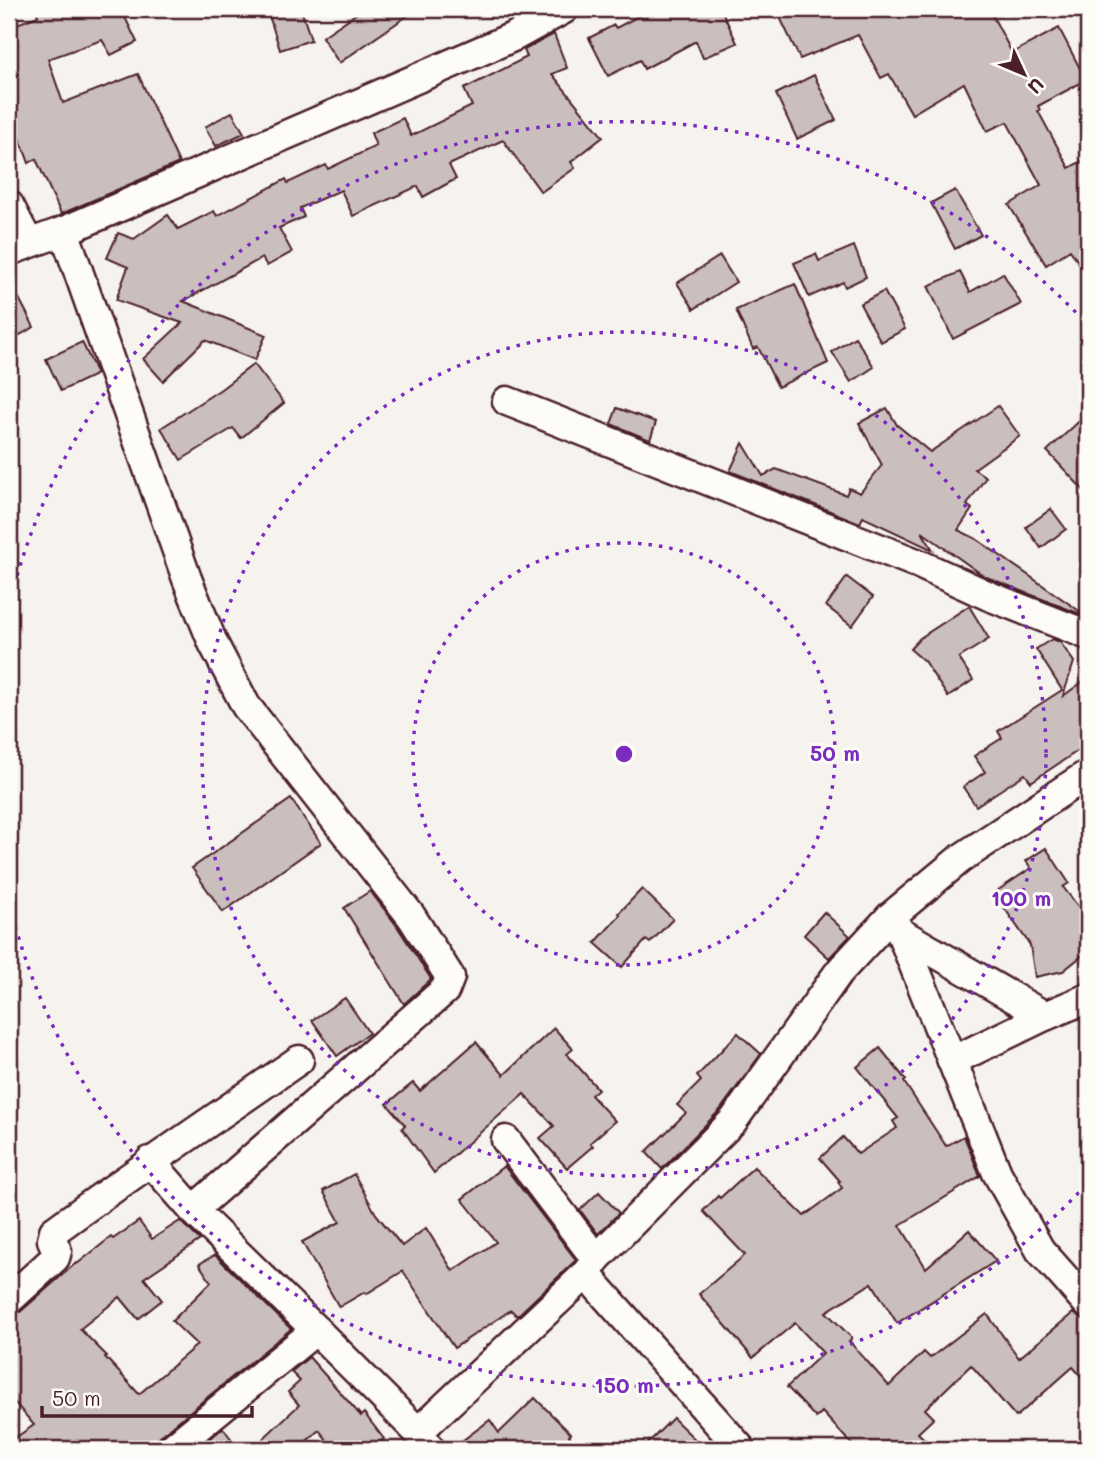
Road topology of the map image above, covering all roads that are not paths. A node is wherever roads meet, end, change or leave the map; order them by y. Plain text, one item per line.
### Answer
1 (564, 9) edge
2 (9, 205) edge
3 (64, 231) junction
4 (18, 247) edge
5 (507, 401) dead end
6 (1088, 635) edge
7 (1088, 774) edge
8 (896, 925) junction
9 (1088, 998) edge
10 (1045, 1016) junction
11 (299, 1060) dead end
12 (952, 1061) junction
13 (506, 1140) dead end
14 (150, 1161) junction
15 (193, 1210) junction
16 (591, 1267) junction
17 (9, 1300) edge
18 (1088, 1304) edge
19 (316, 1330) junction
20 (424, 1441) edge
21 (172, 1449) edge
22 (741, 1449) edge

1 - 3 street
2 - 4 street
3 - 4 street
3 - 15 street
5 - 6 street
7 - 8 street
8 - 10 street
8 - 12 street
8 - 16 street
9 - 10 street
10 - 12 street
11 - 14 street
12 - 18 street
13 - 16 street
14 - 15 street
14 - 17 street
15 - 19 street
16 - 20 street
16 - 22 street
19 - 20 street
19 - 21 street

